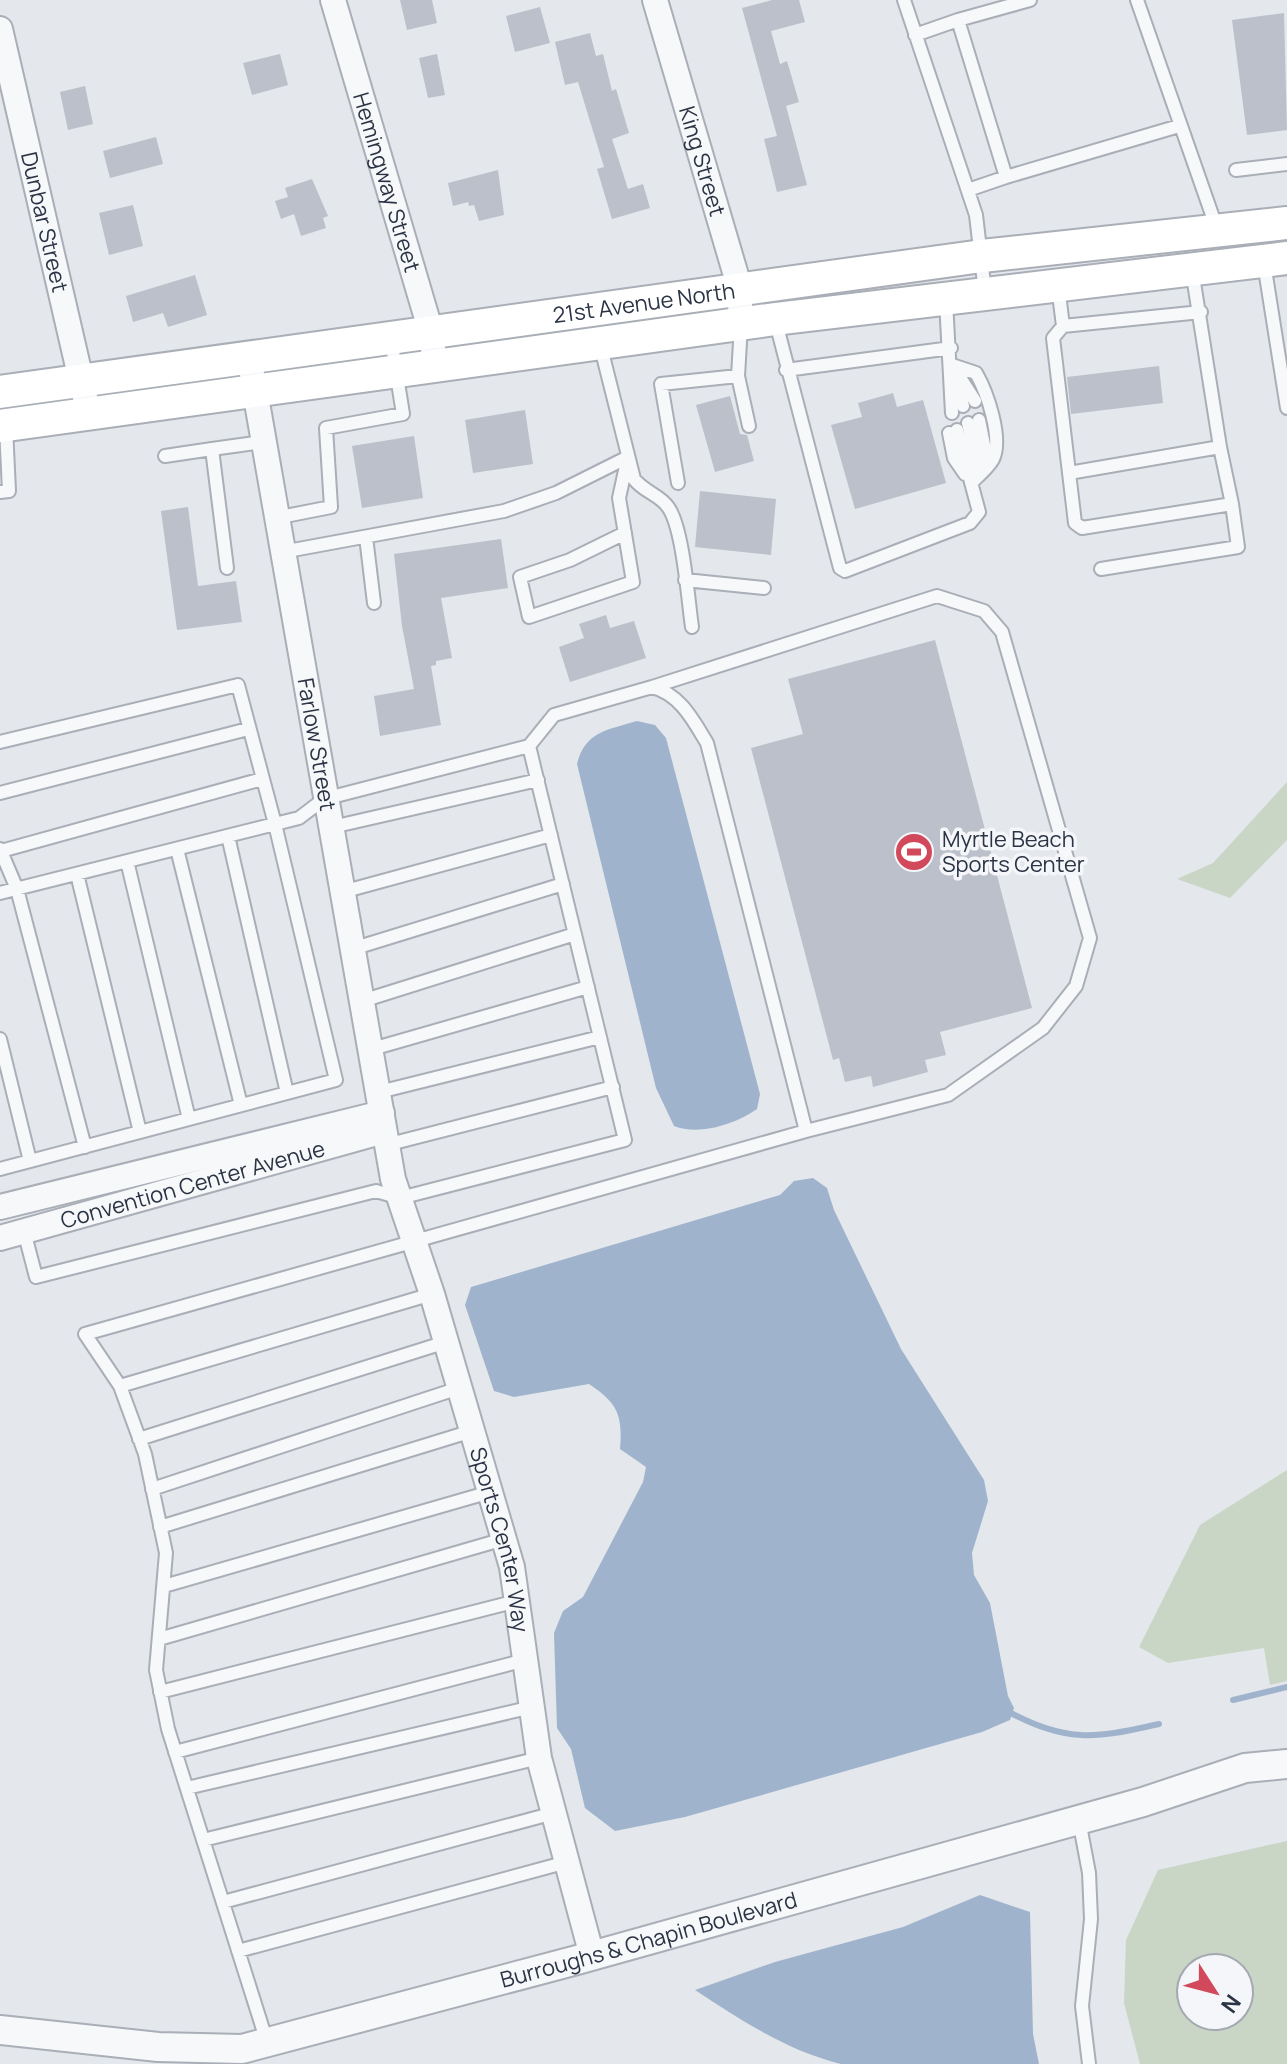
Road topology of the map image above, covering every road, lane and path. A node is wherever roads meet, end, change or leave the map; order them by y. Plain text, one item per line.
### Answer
1 (333, 0) edge
2 (655, 0) edge
3 (904, 0) edge
4 (1030, 0) edge
5 (1137, 0) edge
6 (958, 20) junction
7 (0, 29) edge
8 (915, 35) junction
9 (1179, 126) junction
10 (1287, 164) edge
11 (1236, 170) dead end
12 (1006, 177) junction
13 (968, 190) junction
14 (1287, 223) edge
15 (1217, 229) junction
16 (982, 256) junction
17 (1275, 259) edge
18 (1192, 269) junction
19 (1058, 283) junction
20 (740, 289) junction
21 (985, 293) junction
22 (946, 298) junction
23 (596, 309) junction
24 (1201, 312) junction
25 (775, 319) junction
26 (741, 325) junction
27 (1063, 326) junction
28 (431, 332) junction
29 (1282, 337) edge
30 (391, 338) junction
31 (600, 344) junction
32 (951, 348) junction
33 (251, 357) junction
34 (952, 365) junction
35 (435, 366) junction
36 (786, 370) junction
37 (396, 371) junction
38 (738, 376) junction
39 (83, 380) junction
40 (0, 392) edge
41 (253, 392) junction
42 (1286, 400) edge
43 (88, 416) junction
44 (3, 426) edge
45 (749, 426) dead end
46 (262, 442) junction
47 (1220, 447) junction
48 (212, 449) junction
49 (165, 456) dead end
50 (628, 457) junction
51 (1069, 473) junction
52 (678, 483) dead end
53 (971, 483) junction
54 (0, 492) edge
55 (1232, 504) junction
56 (275, 518) junction
57 (625, 533) junction
58 (366, 537) junction
59 (282, 552) junction
60 (227, 568) dead end
61 (1101, 569) dead end
62 (685, 580) junction
63 (764, 588) dead end
64 (374, 603) dead end
65 (692, 627) dead end
66 (652, 687) junction
67 (248, 729) junction
68 (0, 742) edge
69 (529, 746) junction
70 (262, 779) junction
71 (538, 780) junction
72 (0, 793) edge
73 (324, 799) junction
74 (275, 824) junction
75 (332, 827) junction
76 (551, 835) junction
77 (228, 836) junction
78 (177, 849) junction
79 (0, 850) edge
80 (127, 861) junction
81 (77, 874) junction
82 (563, 884) junction
83 (17, 889) junction
84 (342, 892) junction
85 (0, 893) edge
86 (575, 934) junction
87 (352, 949) junction
88 (588, 987) junction
89 (362, 1001) junction
90 (600, 1037) junction
91 (0, 1039) edge
92 (372, 1049) junction
93 (613, 1087) junction
94 (287, 1093) junction
95 (241, 1105) junction
96 (189, 1119) junction
97 (383, 1120) junction
98 (806, 1131) junction
99 (140, 1132) junction
100 (85, 1147) junction
101 (30, 1161) junction
102 (0, 1169) edge
103 (400, 1198) junction
104 (0, 1207) edge
105 (24, 1231) junction
106 (0, 1238) edge
107 (415, 1240) junction
108 (432, 1294) junction
109 (446, 1342) junction
110 (120, 1386) junction
111 (459, 1388) junction
112 (472, 1431) junction
113 (139, 1439) junction
114 (152, 1489) junction
115 (490, 1492) junction
116 (160, 1527) junction
117 (504, 1539) junction
118 (164, 1586) junction
119 (517, 1601) junction
120 (159, 1639) junction
121 (525, 1660) junction
122 (160, 1692) junction
123 (532, 1707) junction
124 (175, 1752) junction
125 (539, 1758) junction
126 (1287, 1764) edge
127 (187, 1788) junction
128 (554, 1813) junction
129 (1079, 1820) junction
130 (203, 1840) junction
131 (567, 1862) junction
132 (223, 1902) junction
133 (238, 1951) junction
134 (592, 1956) junction
135 (0, 2030) edge
136 (267, 2042) junction
137 (1089, 2064) edge

1 - 28 street, Hemingway Street
2 - 20 street, King Street
3 - 8 lane
4 - 6 lane
5 - 9 lane
6 - 8 lane
6 - 12 lane
7 - 39 street, Dunbar Street
8 - 13 lane
9 - 12 lane
9 - 15 lane
10 - 11 lane
12 - 13 lane
13 - 16 lane
14 - 15 main road, 21st Avenue North
15 - 16 main road, 21st Avenue North
16 - 20 main road, 21st Avenue North
16 - 21 lane
17 - 18 main road, 21st Avenue North
17 - 29 lane
18 - 19 main road, 21st Avenue North
18 - 24 lane
19 - 21 main road, 21st Avenue North
19 - 27 lane
20 - 23 main road, 21st Avenue North
20 - 26 street, King Street
21 - 22 main road, 21st Avenue North
22 - 25 main road, 21st Avenue North
22 - 32 lane
23 - 28 main road, 21st Avenue North
23 - 31 street
24 - 27 lane
24 - 47 lane
25 - 26 main road, 21st Avenue North
25 - 36 lane
26 - 31 main road, 21st Avenue North
26 - 38 lane
27 - 51 lane
28 - 30 main road, 21st Avenue North
28 - 35 street, Hemingway Street
29 - 42 lane
30 - 33 main road, 21st Avenue North
30 - 37 lane
31 - 35 main road, 21st Avenue North
31 - 50 lane
32 - 34 lane
32 - 36 lane
33 - 39 main road, 21st Avenue North
33 - 41 street, Farlow Street
34 - 34 lane
34 - 53 lane
35 - 37 main road, 21st Avenue North
36 - 53 lane
37 - 41 main road, 21st Avenue North
37 - 56 lane
38 - 45 lane
38 - 52 lane
39 - 40 main road, 21st Avenue North
39 - 43 street, Dunbar Street
41 - 43 main road, 21st Avenue North
41 - 46 street, Farlow Street
43 - 44 main road, 21st Avenue North
44 - 54 lane
46 - 48 lane
46 - 56 street, Farlow Street
47 - 51 lane
47 - 55 lane
48 - 49 lane
48 - 60 lane
50 - 57 lane
50 - 58 lane
50 - 62 lane
51 - 55 lane
53 - 53 lane
55 - 61 lane
56 - 59 street, Farlow Street
57 - 57 lane
58 - 59 lane
58 - 64 lane
59 - 73 street, Farlow Street
62 - 63 lane
62 - 65 lane
66 - 69 lane
66 - 98 lane
66 - 98 lane
67 - 68 lane
67 - 70 lane
67 - 72 lane
69 - 71 lane
69 - 73 lane
70 - 74 lane
70 - 79 lane
71 - 75 lane
71 - 76 lane
73 - 74 lane
73 - 75 street, Farlow Street
74 - 77 lane
74 - 94 lane
75 - 84 street, Farlow Street
76 - 82 lane
76 - 84 lane
77 - 78 lane
77 - 94 lane
78 - 80 lane
78 - 95 lane
79 - 83 lane
80 - 81 lane
80 - 96 lane
81 - 83 lane
81 - 99 lane
82 - 86 lane
82 - 87 lane
83 - 85 lane
83 - 100 lane
84 - 87 street, Farlow Street
86 - 88 lane
86 - 89 lane
87 - 89 street, Farlow Street
88 - 90 lane
88 - 92 lane
89 - 92 street, Farlow Street
90 - 93 lane
90 - 97 lane
91 - 101 lane
92 - 97 street, Farlow Street
93 - 97 lane
93 - 103 lane
94 - 95 lane
95 - 96 lane
96 - 99 lane
97 - 103 street, Sports Center Way
97 - 104 street, Convention Center Avenue
97 - 105 street, Convention Center Avenue
98 - 107 lane
99 - 100 lane
100 - 101 lane
101 - 102 lane
103 - 105 lane
103 - 107 street, Sports Center Way
105 - 106 street, Convention Center Avenue
107 - 108 street, Sports Center Way
107 - 110 lane
108 - 109 street, Sports Center Way
108 - 110 lane
109 - 111 street, Sports Center Way
109 - 113 lane
110 - 113 lane
111 - 112 street, Sports Center Way
111 - 114 lane
112 - 115 street, Sports Center Way
112 - 116 lane
113 - 114 lane
114 - 116 lane
115 - 117 street, Sports Center Way
115 - 118 lane
116 - 118 lane
117 - 119 street, Sports Center Way
117 - 120 lane
118 - 120 lane
119 - 121 street, Sports Center Way
119 - 122 lane
120 - 122 lane
121 - 123 street, Sports Center Way
121 - 124 lane
122 - 124 lane
123 - 125 street, Sports Center Way
123 - 127 lane
124 - 127 lane
125 - 128 street, Sports Center Way
125 - 130 lane
126 - 129 street, Burroughs & Chapin Boulevard
127 - 130 lane
128 - 131 street, Sports Center Way
128 - 132 lane
129 - 134 street, Burroughs & Chapin Boulevard
129 - 137 lane
130 - 132 lane
131 - 133 lane
131 - 134 street, Sports Center Way
132 - 133 lane
133 - 136 lane
134 - 136 street, Burroughs & Chapin Boulevard
135 - 136 street, Burroughs & Chapin Boulevard

